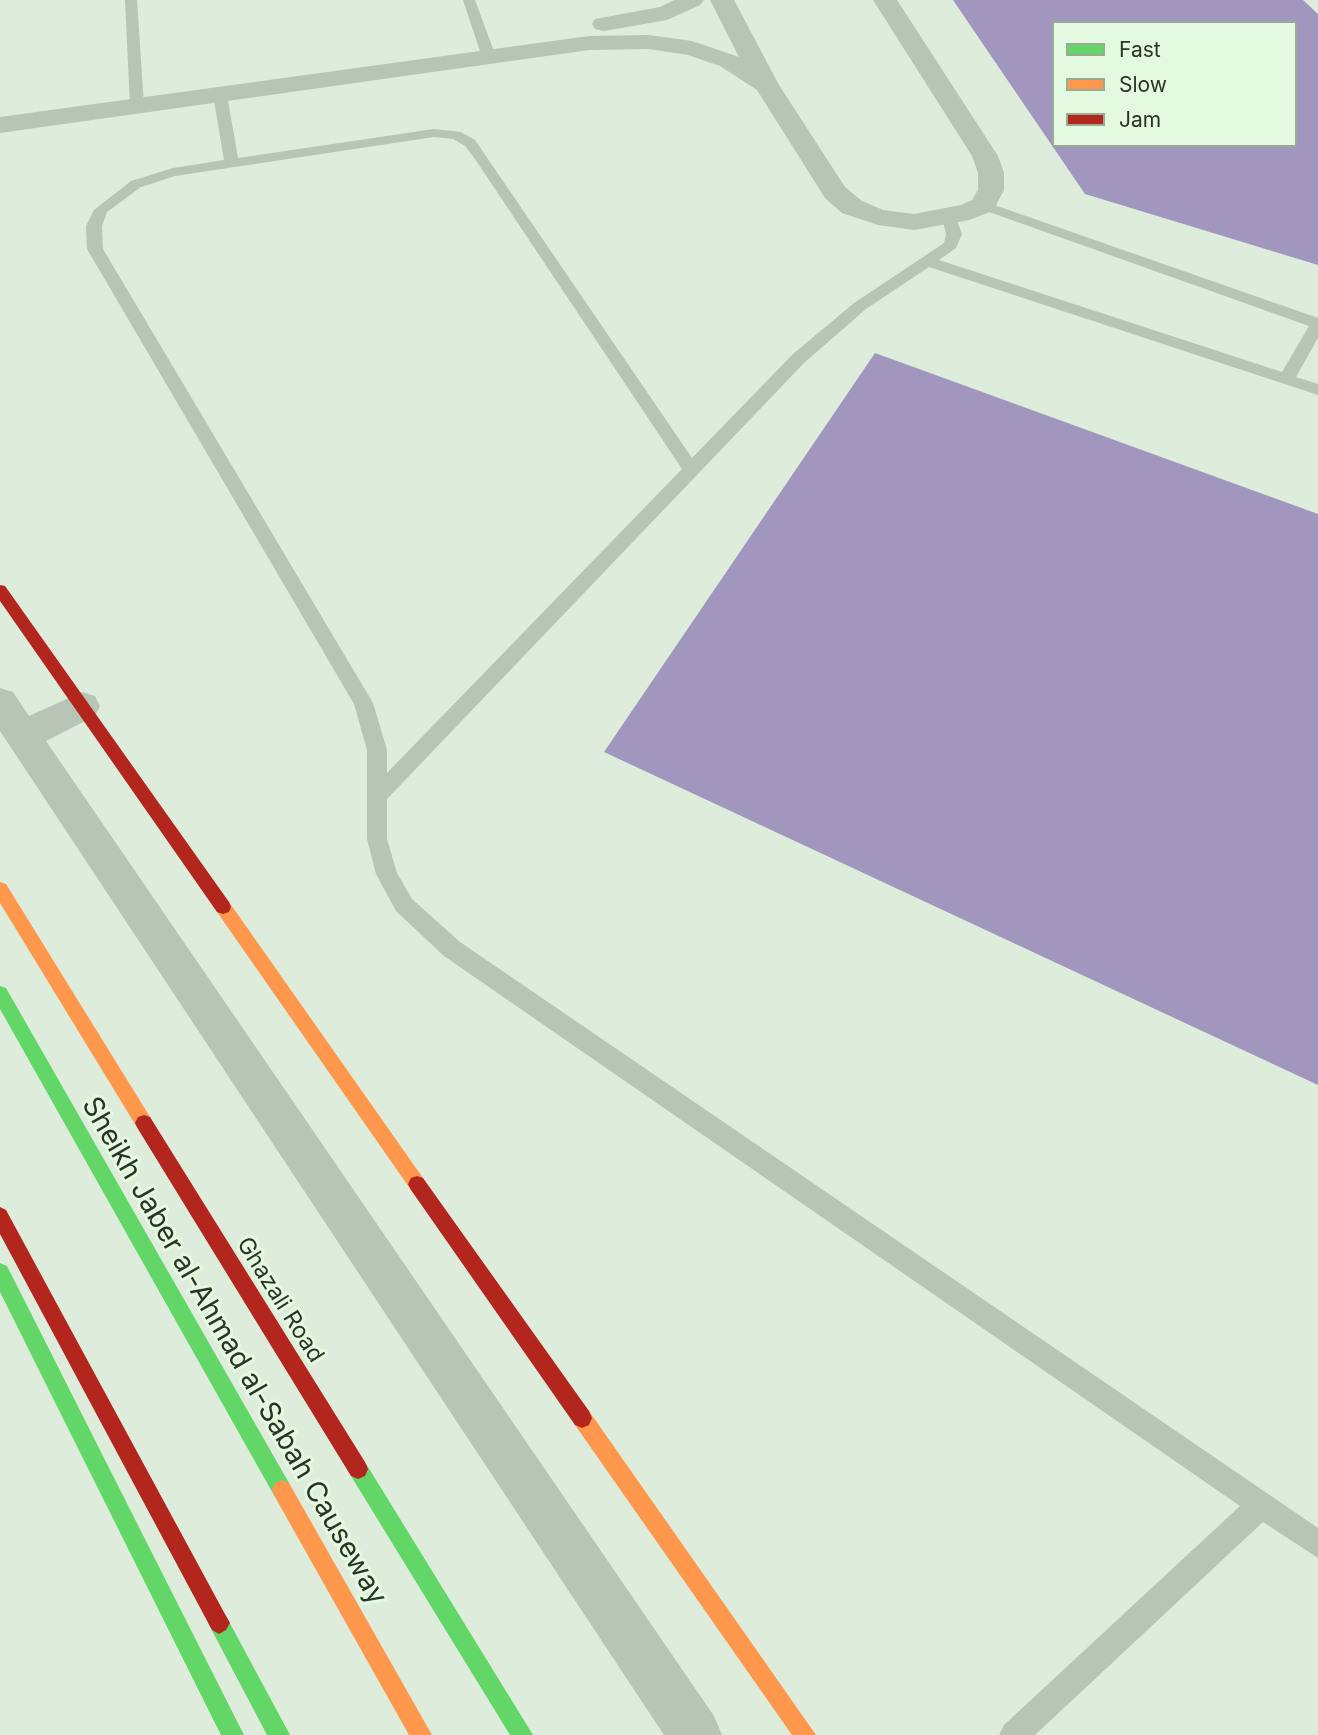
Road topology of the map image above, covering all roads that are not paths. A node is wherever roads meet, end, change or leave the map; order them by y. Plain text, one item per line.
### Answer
1 (131, 0) edge
2 (469, 0) edge
3 (692, 0) edge
4 (722, 0) edge
5 (885, 0) edge
6 (486, 48) junction
7 (766, 85) junction
8 (136, 95) junction
9 (220, 95) junction
10 (0, 101) edge
11 (0, 125) edge
12 (232, 162) junction
13 (983, 205) junction
14 (949, 218) junction
15 (928, 261) junction
16 (1318, 324) edge
17 (1286, 380) junction
18 (1318, 390) edge
19 (690, 468) junction
20 (0, 590) edge
21 (82, 706) junction
22 (11, 719) edge
23 (378, 795) junction
24 (0, 889) edge
25 (0, 993) edge
26 (0, 1216) edge
27 (0, 1272) edge
28 (1260, 1506) junction
29 (1318, 1544) edge
30 (233, 1735) edge
31 (279, 1735) edge
32 (421, 1735) edge
33 (522, 1735) edge
34 (695, 1735) edge
35 (805, 1735) edge
36 (1014, 1735) edge

1 - 8 lane
2 - 6 lane
3 - 6 street
4 - 7 street
5 - 13 street
6 - 7 street
6 - 8 street
6 - 9 street
7 - 14 street
8 - 9 street
8 - 10 street
8 - 11 street
9 - 12 lane
12 - 19 lane
12 - 23 lane
13 - 14 street
13 - 16 lane
14 - 15 lane
15 - 17 lane
15 - 19 lane
16 - 17 lane
17 - 18 lane
19 - 23 lane
20 - 21 main road
21 - 22 street
21 - 35 main road
22 - 34 street
23 - 28 lane
24 - 33 main road, Ghazali Road
25 - 32 main road, Sheikh Jaber al-Ahmad al-Sabah Causeway
26 - 31 main road
27 - 30 main road
28 - 29 lane
28 - 36 lane

